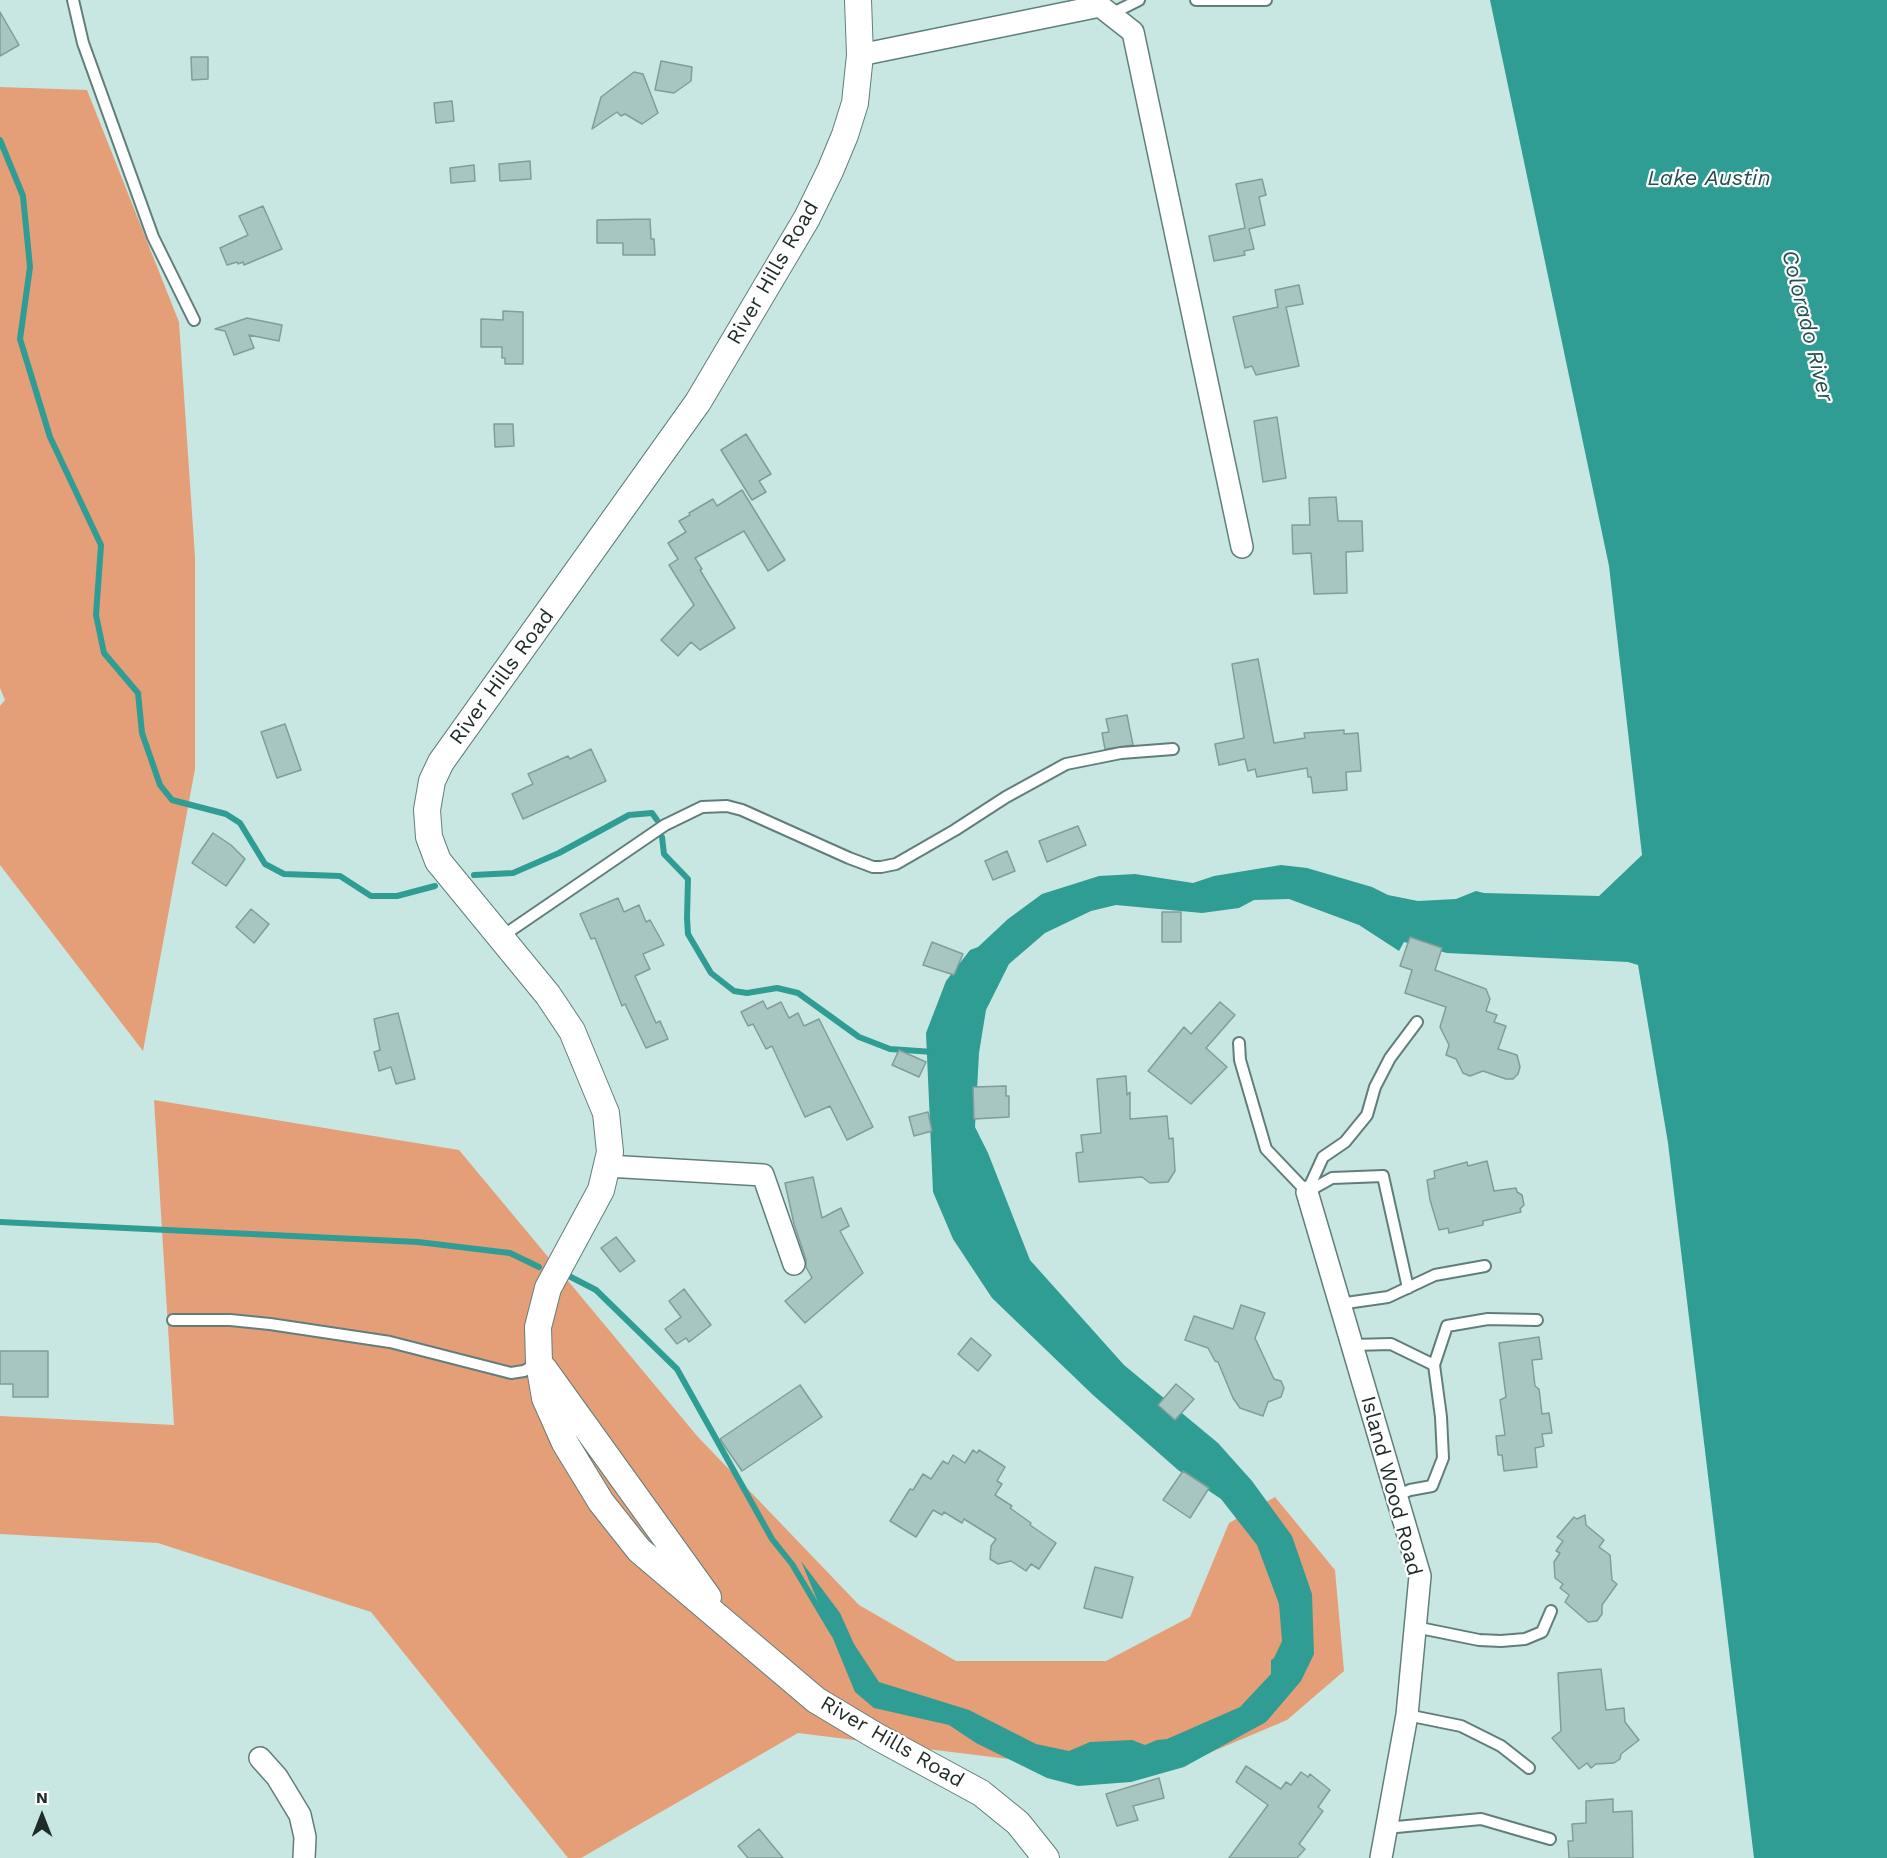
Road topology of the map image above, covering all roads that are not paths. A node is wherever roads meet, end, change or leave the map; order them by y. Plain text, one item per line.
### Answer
1 (73, 0) edge
2 (858, 0) edge
3 (1140, 0) edge
4 (1196, 0) edge
5 (1266, 0) edge
6 (1111, 14) junction
7 (860, 55) junction
8 (194, 320) dead end
9 (1242, 547) dead end
10 (1173, 749) dead end
11 (501, 938) junction
12 (1418, 1022) dead end
13 (1239, 1043) dead end
14 (607, 1166) junction
15 (1307, 1192) junction
16 (794, 1264) dead end
17 (1485, 1266) dead end
18 (1408, 1288) junction
19 (1339, 1304) junction
20 (173, 1320) dead end
21 (1537, 1320) dead end
22 (1352, 1345) junction
23 (539, 1363) junction
24 (1434, 1365) junction
25 (1396, 1496) junction
26 (1551, 1611) dead end
27 (1415, 1627) junction
28 (1407, 1715) junction
29 (260, 1758) dead end
30 (1528, 1768) dead end
31 (1386, 1828) junction
32 (1550, 1839) dead end
33 (304, 1858) edge
34 (1046, 1858) edge
35 (1381, 1858) edge

1 - 8 lane
2 - 7 street, River Hills Road
3 - 6 lane
4 - 5 lane
6 - 7 street
6 - 9 street
7 - 11 street, River Hills Road
10 - 11 lane
11 - 14 street, River Hills Road
12 - 15 lane
13 - 15 lane
14 - 16 street
14 - 23 street, River Hills Road
15 - 18 lane
15 - 19 street, Island Wood Road
17 - 18 lane
18 - 19 lane
19 - 22 street, Island Wood Road
20 - 23 lane
21 - 24 lane
22 - 24 lane
22 - 25 street, Island Wood Road
23 - 34 street, River Hills Road
24 - 25 lane
25 - 27 street, Island Wood Road
26 - 27 lane
27 - 28 street, Island Wood Road
28 - 30 lane
28 - 31 street, Island Wood Road
29 - 33 street
31 - 32 lane
31 - 35 street, Island Wood Road

